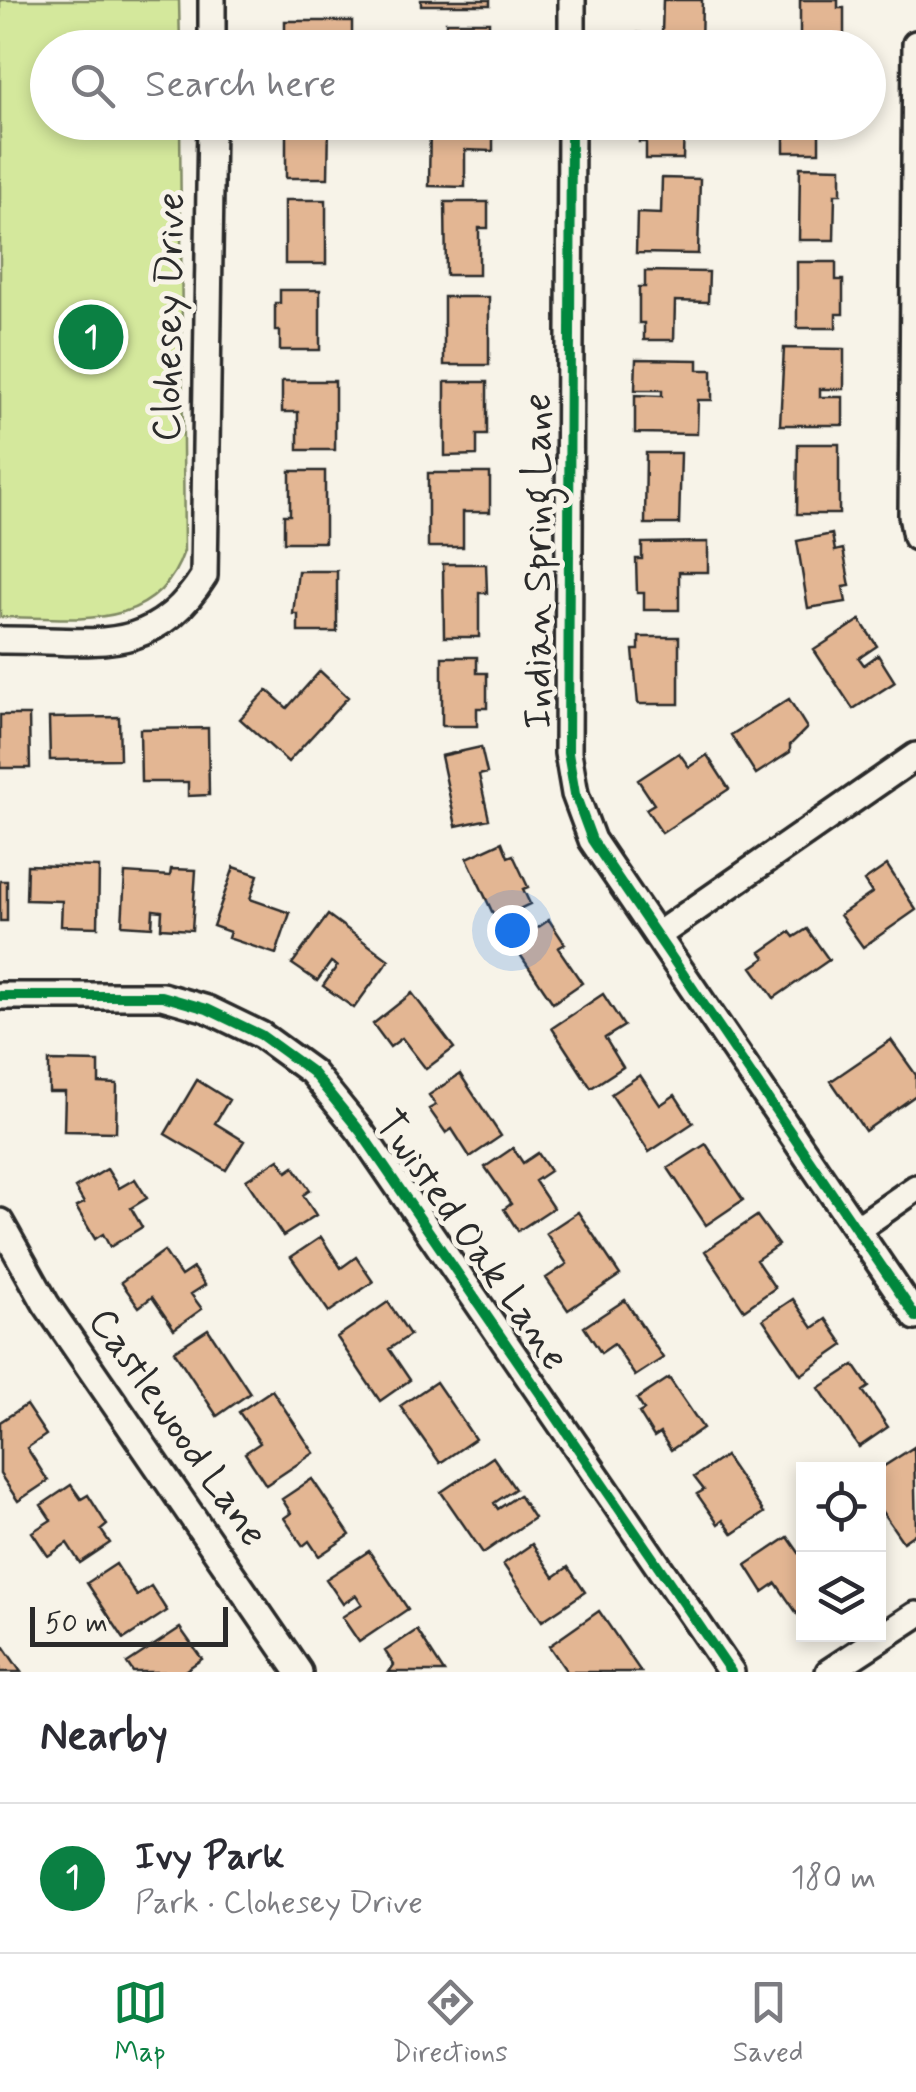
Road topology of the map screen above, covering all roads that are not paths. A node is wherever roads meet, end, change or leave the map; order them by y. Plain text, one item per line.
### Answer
1 (212, 0) edge
2 (572, 0) edge
3 (212, 30) edge
4 (572, 30) edge
5 (916, 44) edge
6 (916, 136) edge
7 (210, 140) edge
8 (571, 140) edge
9 (916, 537) edge
10 (0, 640) edge
11 (916, 756) edge
12 (658, 934) junction
13 (0, 996) edge
14 (916, 1188) edge
15 (0, 1222) edge
16 (857, 1229) junction
17 (916, 1317) edge
18 (916, 1615) edge
19 (299, 1672) edge
20 (730, 1672) edge
21 (829, 1672) edge

1 - 3 street
2 - 4 street
5 - 6 street
6 - 9 street
7 - 10 street, Clohesey Drive
8 - 12 street, Indian Spring Lane
11 - 12 street
12 - 16 street, Indian Spring Lane
13 - 20 street, Twisted Oak Lane
14 - 16 street
15 - 19 street, Castlewood Lane
16 - 17 street, Indian Spring Lane
18 - 21 street

